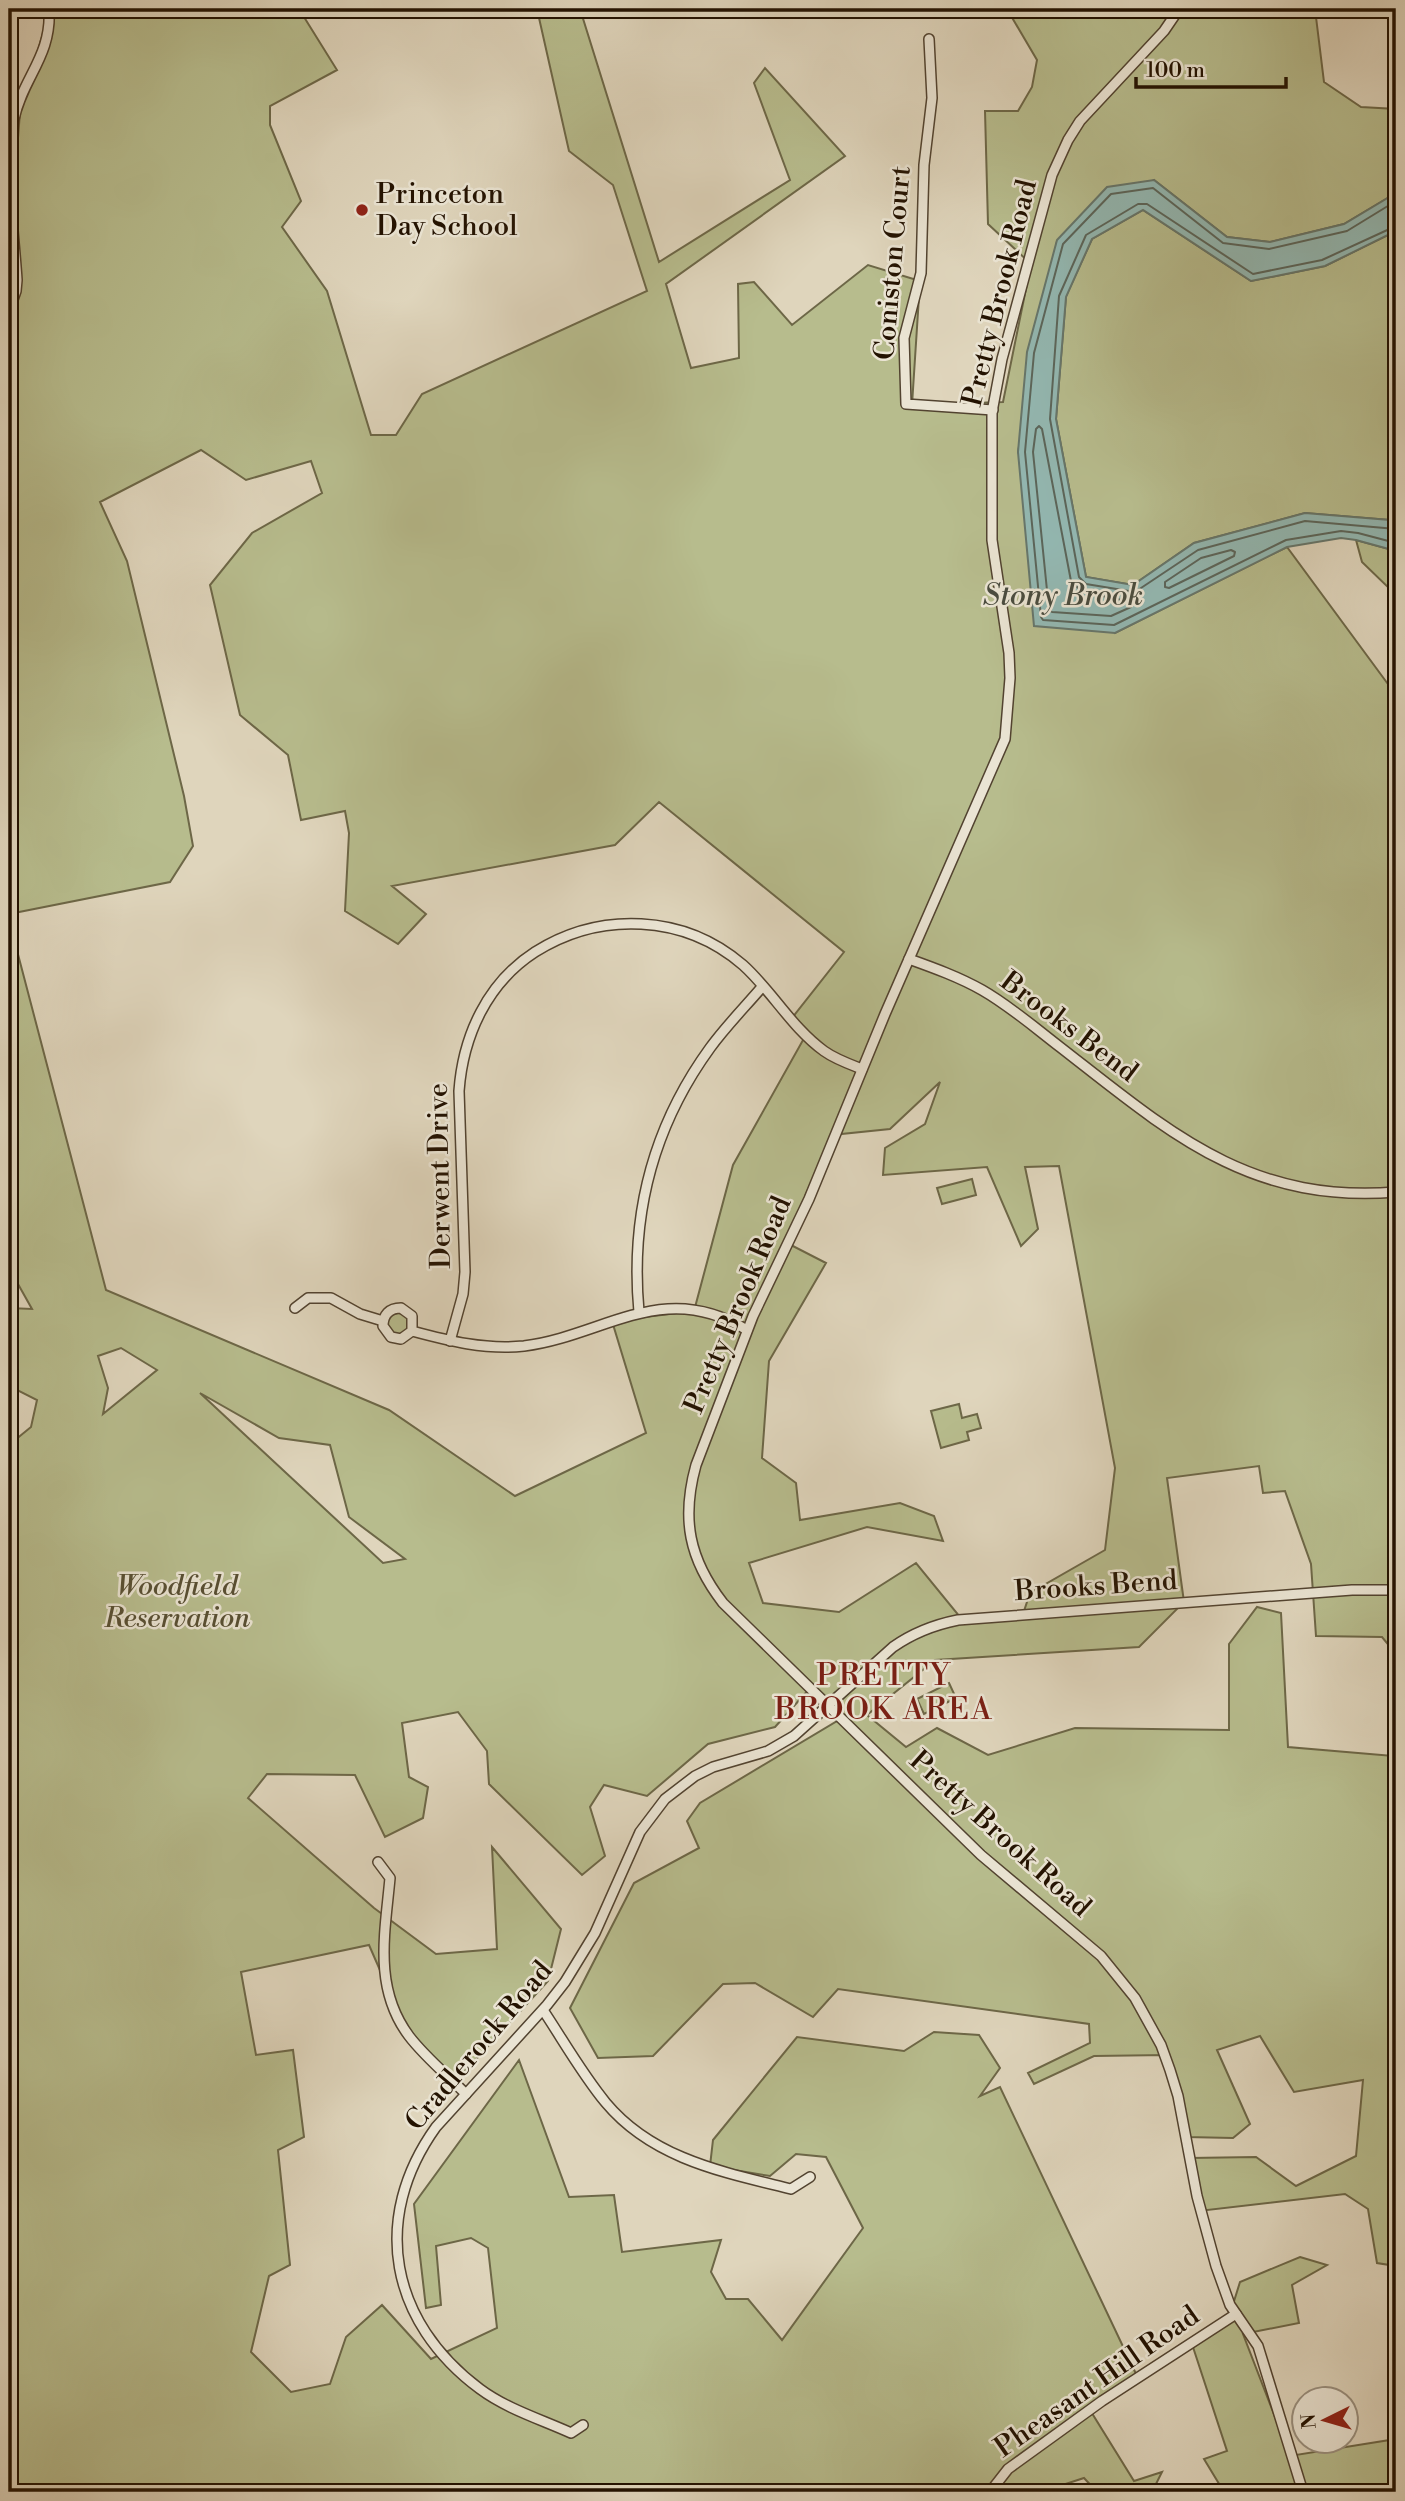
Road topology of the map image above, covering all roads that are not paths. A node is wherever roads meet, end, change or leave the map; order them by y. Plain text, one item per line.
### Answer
1 (49, 9) edge
2 (1179, 9) edge
3 (929, 38) dead end
4 (9, 311) edge
5 (993, 410) junction
6 (909, 959) junction
7 (762, 987) junction
8 (862, 1069) junction
9 (1396, 1192) edge
10 (295, 1308) dead end
11 (639, 1312) junction
12 (383, 1321) junction
13 (747, 1330) junction
14 (412, 1331) junction
15 (450, 1341) junction
16 (1396, 1590) edge
17 (829, 1706) junction
18 (378, 1862) dead end
19 (543, 2010) junction
20 (466, 2094) junction
21 (810, 2177) dead end
22 (1236, 2314) junction
23 (583, 2425) dead end
24 (990, 2492) edge
25 (1303, 2492) edge

1 - 4 street
2 - 5 street, Pretty Brook Road
3 - 5 street, Coniston Court
5 - 6 street, Pretty Brook Road
6 - 8 street, Pretty Brook Road
6 - 9 street, Brooks Bend
7 - 8 street, Derwent Drive
7 - 11 street
7 - 15 street, Derwent Drive
8 - 13 street, Pretty Brook Road
10 - 12 street
11 - 13 street
11 - 15 street
12 - 14 street
12 - 14 street
13 - 17 street, Pretty Brook Road
14 - 15 street
16 - 17 street, Brooks Bend
17 - 19 street, Cradlerock Road
17 - 22 street, Pretty Brook Road
18 - 20 street
19 - 20 street, Cradlerock Road
19 - 21 street
20 - 23 street, Cradlerock Road
22 - 24 street, Pheasant Hill Road
22 - 25 street, Pretty Brook Road

